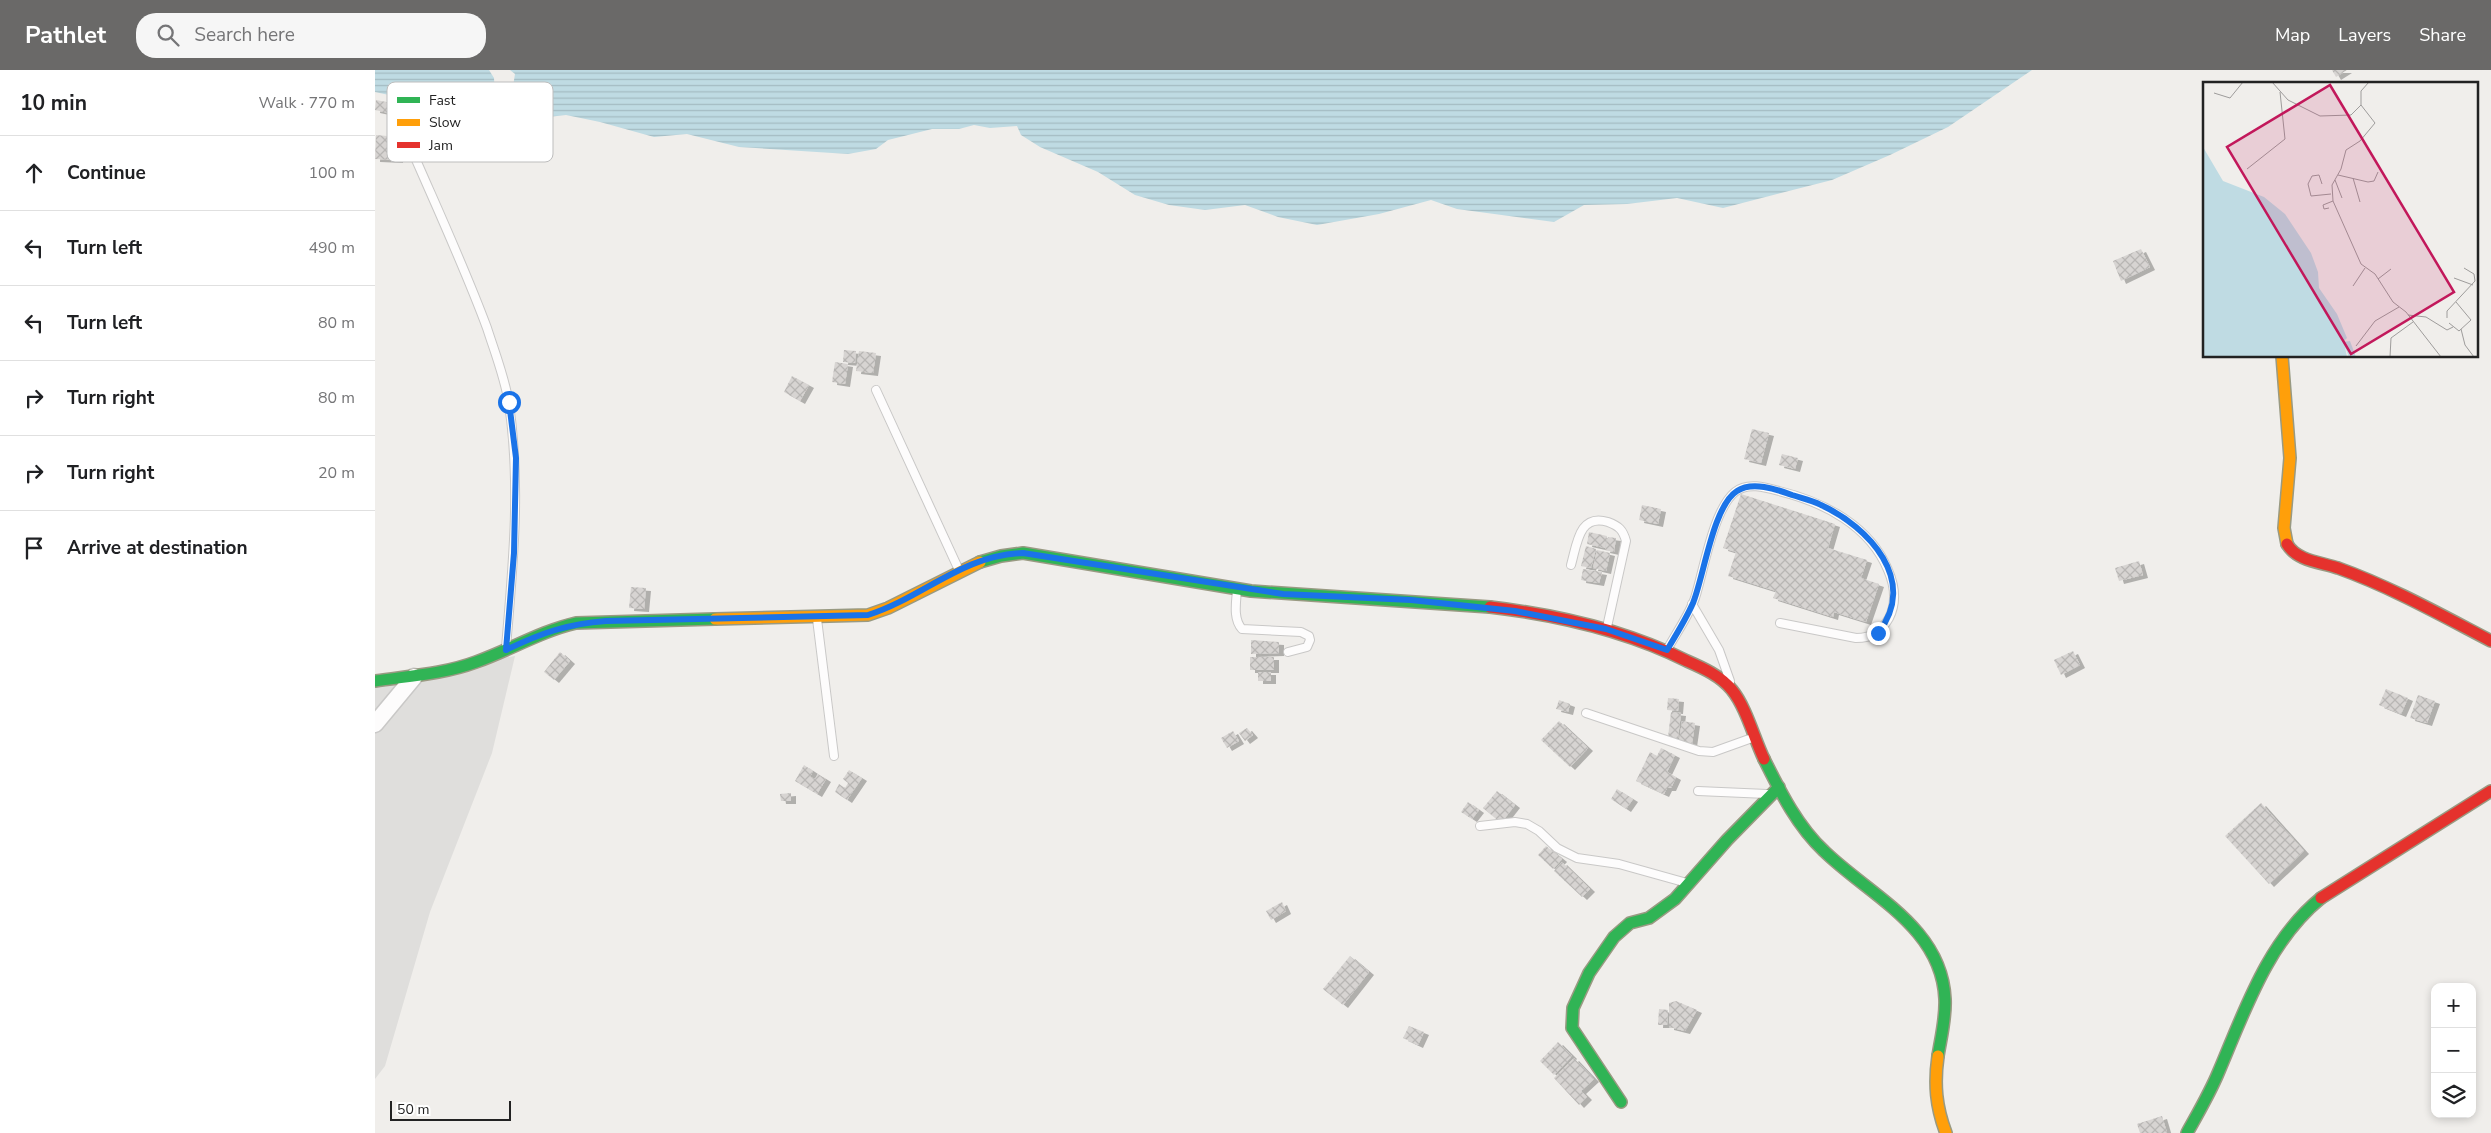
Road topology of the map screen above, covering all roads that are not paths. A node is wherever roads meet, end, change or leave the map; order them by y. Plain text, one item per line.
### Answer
1 (416, 162) edge
2 (2282, 358) edge
3 (875, 390) dead end
4 (1571, 565) dead end
5 (959, 570) junction
6 (1237, 588) junction
7 (1692, 604) junction
8 (816, 617) junction
9 (1780, 623) dead end
10 (1606, 629) junction
11 (2491, 641) edge
12 (506, 650) junction
13 (1667, 650) junction
14 (1288, 652) dead end
15 (414, 677) junction
16 (375, 681) edge
17 (1733, 691) junction
18 (1586, 713) dead end
19 (375, 724) edge
20 (1753, 737) junction
21 (834, 756) dead end
22 (1698, 791) dead end
23 (1775, 791) junction
24 (2491, 791) edge
25 (1480, 826) dead end
26 (1691, 884) junction
27 (1621, 1102) dead end
28 (1946, 1133) edge
29 (2187, 1133) edge

1 - 12 lane
2 - 11 street
3 - 5 lane
4 - 10 lane
5 - 6 street
5 - 8 street
6 - 10 street
6 - 14 lane
7 - 9 lane
7 - 13 lane
7 - 17 lane
8 - 12 street
8 - 21 lane
10 - 13 street
12 - 15 street
13 - 17 street
15 - 16 street
15 - 19 street
17 - 20 street
18 - 20 lane
20 - 23 street
22 - 23 lane
23 - 26 street
23 - 28 street
24 - 29 street
25 - 26 lane
26 - 27 street

